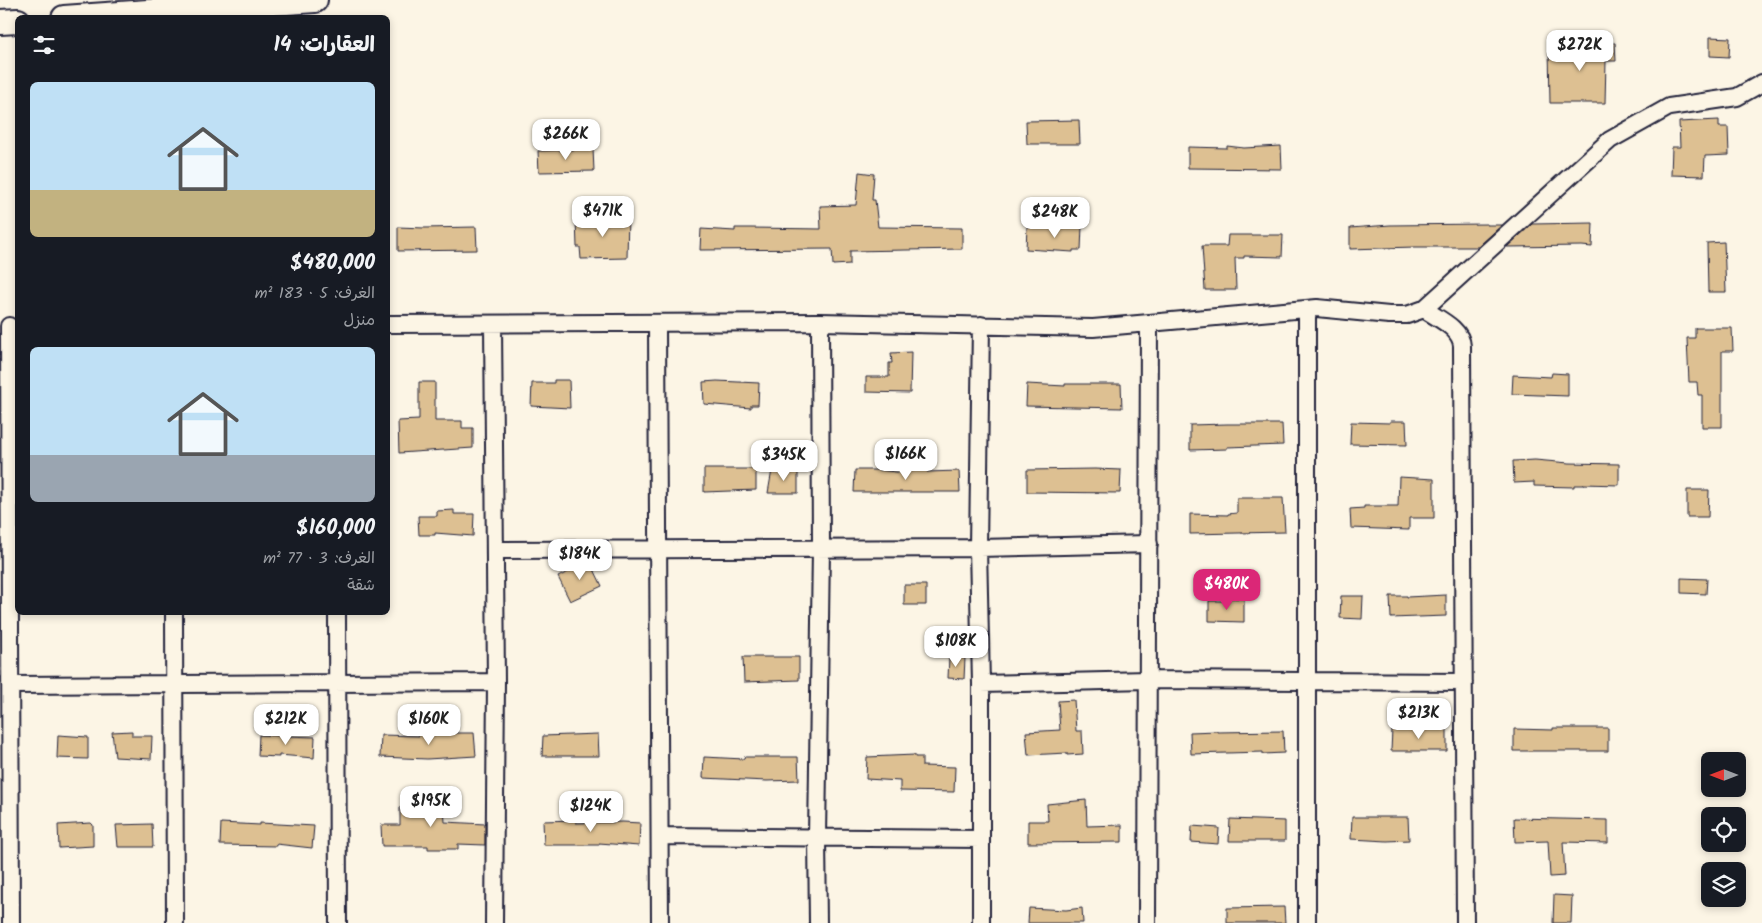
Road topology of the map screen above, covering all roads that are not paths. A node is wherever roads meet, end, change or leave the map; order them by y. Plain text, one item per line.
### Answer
1 (316, 0) edge
2 (163, 5) edge
3 (87, 15) edge
4 (15, 21) edge
5 (0, 22) edge
6 (1762, 83) edge
7 (1307, 309) junction
8 (1424, 309) junction
9 (820, 322) junction
10 (658, 323) junction
11 (1149, 323) junction
12 (390, 324) edge
13 (493, 324) junction
14 (981, 325) junction
15 (9, 326) edge
16 (1149, 544) junction
17 (821, 548) junction
18 (978, 548) junction
19 (658, 549) junction
20 (495, 550) junction
21 (174, 615) edge
22 (337, 615) edge
23 (1148, 680) junction
24 (496, 682) junction
25 (1307, 682) junction
26 (1464, 682) junction
27 (337, 683) junction
28 (174, 684) junction
29 (981, 684) junction
30 (10, 685) junction
31 (660, 836) junction
32 (817, 838) junction
33 (981, 839) junction
34 (11, 923) edge
35 (175, 923) edge
36 (338, 923) edge
37 (494, 923) edge
38 (660, 923) edge
39 (818, 923) edge
40 (981, 923) edge
41 (1147, 923) edge
42 (1308, 923) edge
43 (1465, 923) edge

1 - 2 main road
2 - 3 main road
4 - 5 main road
6 - 8 street
7 - 8 street
7 - 11 street
7 - 25 street
8 - 26 street
9 - 10 street
9 - 14 street
9 - 17 street
10 - 13 street
10 - 19 street
11 - 14 street
11 - 16 street
12 - 13 street
13 - 20 street
14 - 18 street
15 - 30 street
16 - 18 street
16 - 23 street
17 - 18 street
17 - 19 street
17 - 32 street
18 - 29 street
19 - 20 street
19 - 31 street
20 - 24 street
21 - 28 street
22 - 27 street
23 - 25 street
23 - 29 street
23 - 41 street
24 - 27 street
24 - 37 street
25 - 26 street
25 - 42 street
26 - 43 street
27 - 28 street
27 - 36 street
28 - 30 street
28 - 35 street
29 - 33 street
30 - 34 street
31 - 32 street
31 - 38 street
32 - 33 street
32 - 39 street
33 - 40 street

